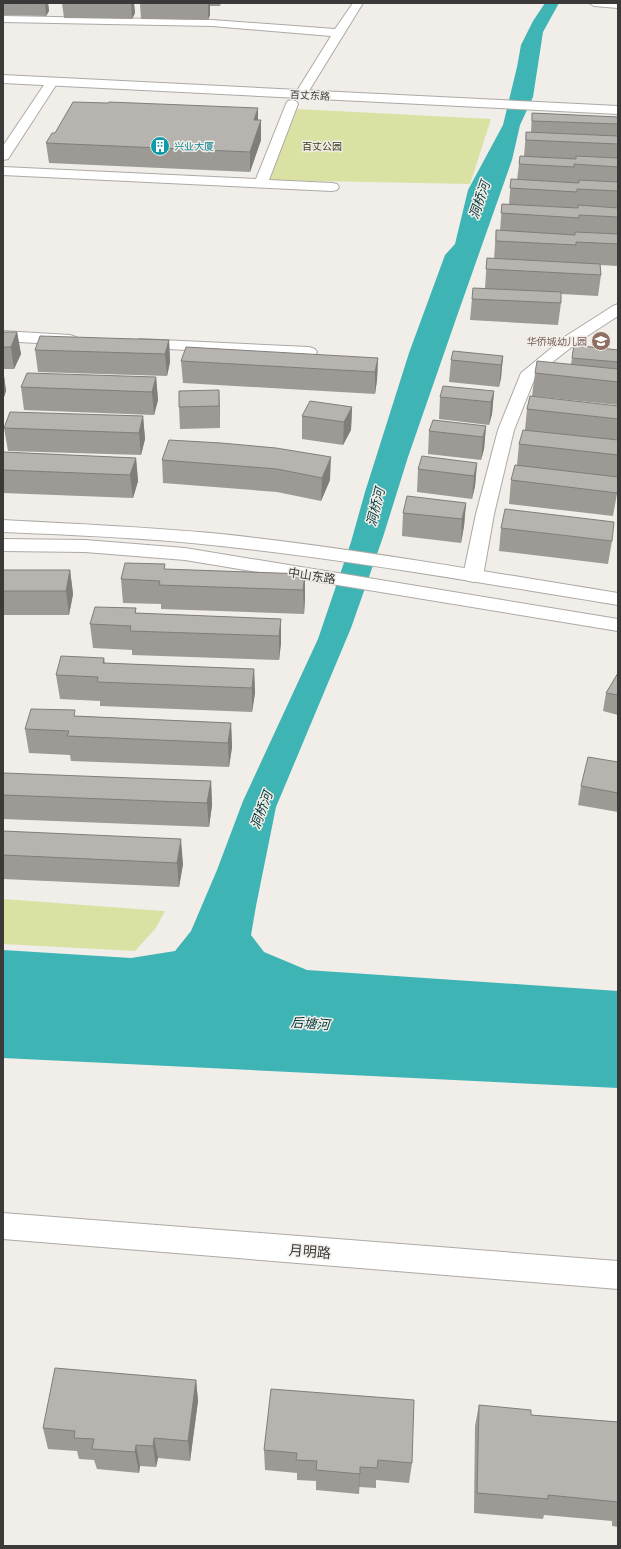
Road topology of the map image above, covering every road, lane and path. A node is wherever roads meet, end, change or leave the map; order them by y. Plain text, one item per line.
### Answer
1 (358, 3) edge
2 (594, 3) edge
3 (618, 5) edge
4 (3, 18) edge
5 (338, 33) junction
6 (3, 79) edge
7 (52, 82) junction
8 (30, 93) dead end
9 (44, 93) junction
10 (60, 94) dead end
11 (301, 94) junction
12 (106, 96) dead end
13 (292, 104) junction
14 (463, 107) junction
15 (618, 110) edge
16 (556, 112) junction
17 (618, 120) edge
18 (7, 142) edge
19 (3, 156) edge
20 (3, 171) edge
21 (261, 184) junction
22 (332, 186) dead end
23 (618, 309) edge
24 (3, 336) edge
25 (81, 340) edge
26 (128, 343) edge
27 (309, 352) dead end
28 (3, 526) edge
29 (3, 545) edge
30 (473, 576) junction
31 (618, 599) edge
32 (618, 625) edge
33 (3, 1226) edge
34 (618, 1275) edge

1 - 5 street
2 - 3 street
4 - 5 street
5 - 11 street
6 - 7 street, 百丈东路
7 - 9 street
7 - 11 street, 百丈东路
8 - 9 street
9 - 10 street
9 - 18 street
11 - 14 street, 百丈东路
12 - 13 street, 百丈东路
13 - 14 street, 百丈东路
13 - 21 street
14 - 16 street, 百丈东路
15 - 16 street, 百丈东路
16 - 17 street, 百丈东路
18 - 19 street
20 - 21 street
21 - 22 street
23 - 30 street
24 - 25 street
26 - 27 street
28 - 30 street, 中山东路
29 - 32 street, 中山东路
30 - 31 street, 中山东路
33 - 34 street, 月明路

